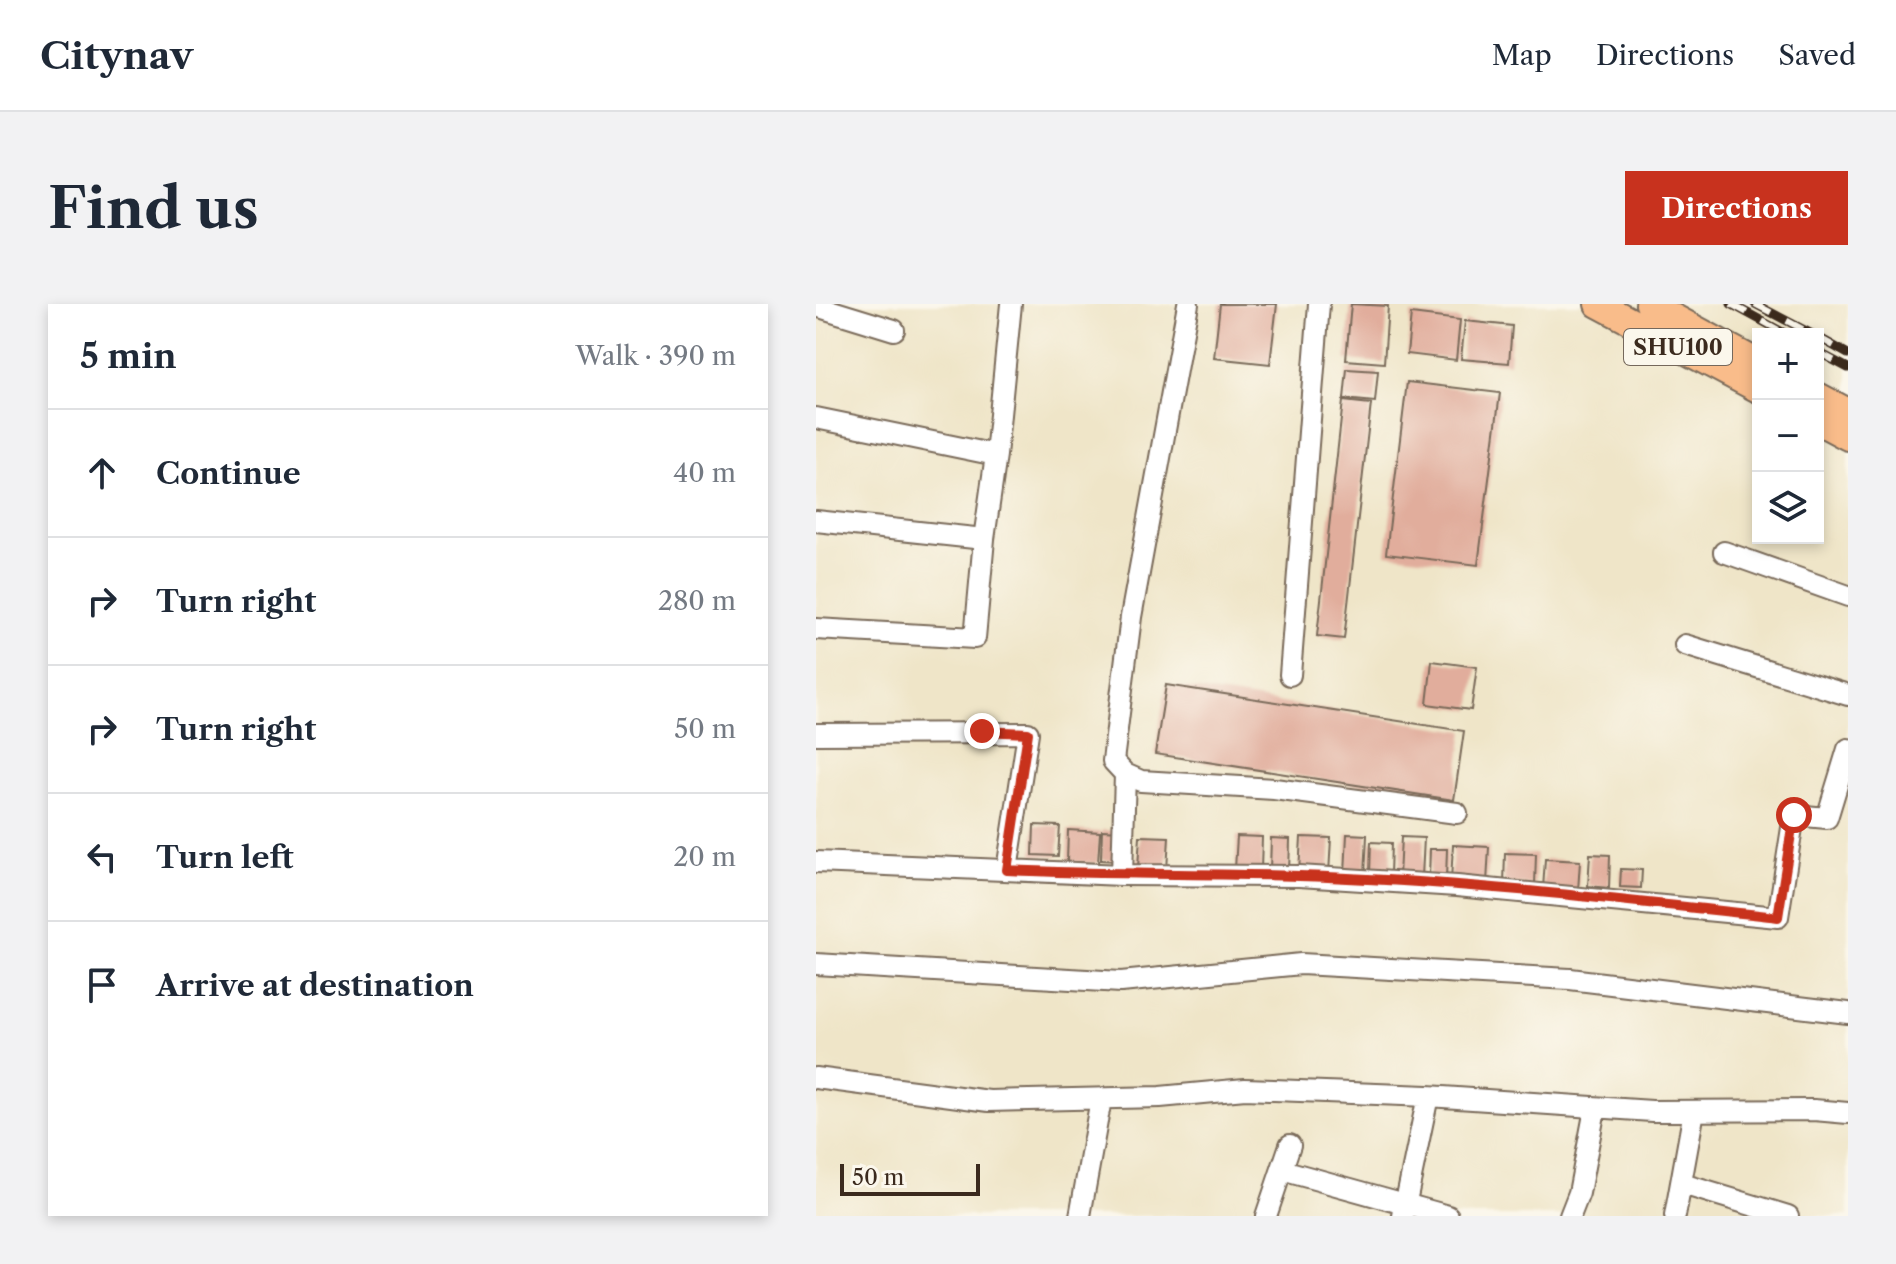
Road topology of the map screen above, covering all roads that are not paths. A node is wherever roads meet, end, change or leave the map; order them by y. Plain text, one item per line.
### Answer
1 (1011, 304) edge
2 (1188, 304) edge
3 (1319, 304) edge
4 (1598, 304) edge
5 (1649, 304) edge
6 (816, 306) edge
7 (894, 330) dead end
8 (1752, 360) edge
9 (1752, 386) edge
10 (1824, 399) edge
11 (1848, 412) edge
12 (816, 418) edge
13 (1824, 424) edge
14 (1848, 437) edge
15 (996, 455) junction
16 (816, 521) edge
17 (984, 539) junction
18 (1724, 552) dead end
19 (1848, 596) edge
20 (816, 629) edge
21 (1685, 645) dead end
22 (1290, 675) dead end
23 (1848, 695) edge
24 (816, 734) edge
25 (1848, 749) edge
26 (1125, 774) junction
27 (1457, 813) dead end
28 (816, 862) edge
29 (1007, 870) junction
30 (1122, 875) junction
31 (816, 964) edge
32 (1848, 1013) edge
33 (816, 1078) edge
34 (1428, 1096) junction
35 (1101, 1099) junction
36 (1595, 1109) junction
37 (1694, 1111) junction
38 (1848, 1113) edge
39 (1290, 1145) dead end
40 (1282, 1170) junction
41 (1682, 1184) junction
42 (1406, 1209) edge
43 (1080, 1216) edge
44 (1266, 1216) edge
45 (1448, 1216) edge
46 (1570, 1216) edge
47 (1675, 1216) edge
48 (1788, 1216) edge

1 - 15 street
2 - 26 street
3 - 22 street
4 - 9 main road, SHU100
5 - 8 main road, SHU100
6 - 7 street
10 - 11 main road
12 - 15 street
13 - 14 main road
15 - 17 street
16 - 17 street
17 - 20 street
18 - 19 street
21 - 23 street
24 - 29 street
25 - 30 street
26 - 27 street
26 - 30 street
28 - 29 street
29 - 30 street
31 - 32 street
33 - 35 street
34 - 35 street
34 - 36 street
34 - 42 street
35 - 43 street
36 - 37 street
36 - 46 street
37 - 38 street
37 - 41 street
39 - 40 street
40 - 42 street
40 - 44 street
41 - 47 street
41 - 48 street
42 - 45 street

